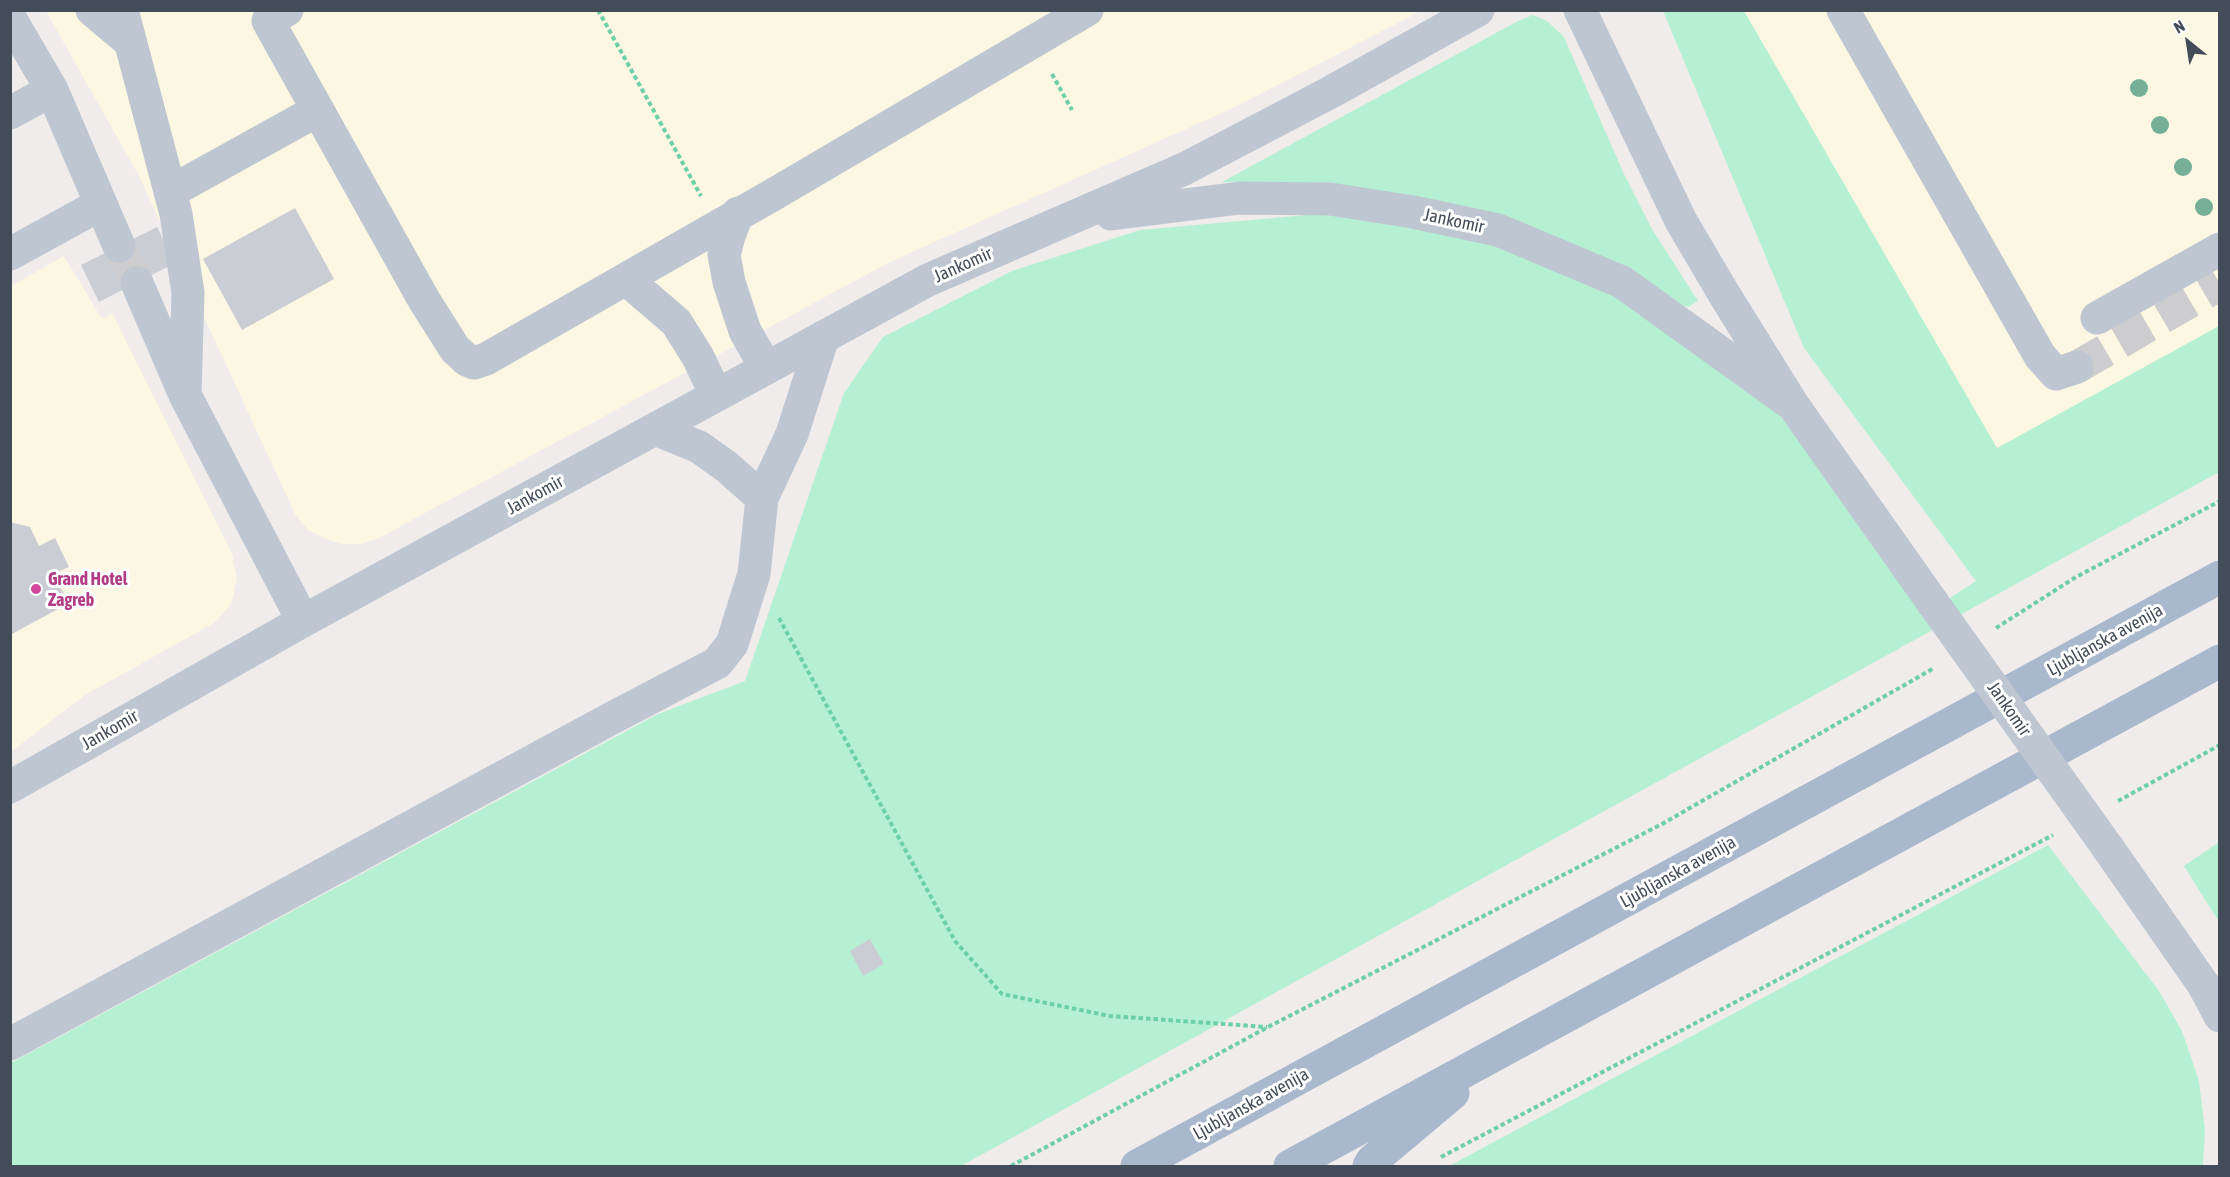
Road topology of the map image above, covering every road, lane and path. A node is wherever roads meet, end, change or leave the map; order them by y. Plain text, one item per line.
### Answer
1 (92, 10) edge
2 (122, 10) edge
3 (287, 10) edge
4 (598, 10) edge
5 (1087, 10) edge
6 (1478, 10) edge
7 (1580, 10) edge
8 (1844, 10) edge
9 (10, 18) edge
10 (130, 42) junction
11 (52, 90) junction
12 (318, 110) junction
13 (10, 113) edge
14 (170, 192) junction
15 (101, 204) junction
16 (728, 219) junction
17 (1068, 220) junction
18 (119, 246) tunnel mouth
19 (2220, 249) edge
20 (10, 254) edge
21 (626, 279) junction
22 (137, 283) tunnel mouth
23 (2097, 318) dead end
24 (823, 337) junction
25 (2077, 367) tunnel mouth
26 (766, 368) junction
27 (186, 395) junction
28 (716, 395) junction
29 (1793, 405) junction
30 (655, 429) junction
31 (762, 498) junction
32 (2220, 501) edge
33 (2220, 577) edge
34 (776, 612) dead end
35 (303, 621) junction
36 (1989, 633) dead end
37 (2220, 661) edge
38 (1941, 663) dead end
39 (2220, 745) edge
40 (10, 787) edge
41 (2114, 803) dead end
42 (2062, 830) dead end
43 (2220, 1016) edge
44 (1268, 1027) junction
45 (10, 1044) edge
46 (1510, 1046) junction
47 (1440, 1157) dead end
48 (1011, 1167) edge
49 (1137, 1167) edge
50 (1290, 1167) edge
51 (1369, 1167) edge

1 - 10 street
2 - 10 street
3 - 12 street
4 - 16 path
5 - 16 street
6 - 17 street, Jankomir
7 - 29 street, Jankomir
8 - 25 street
9 - 11 street
10 - 14 street
11 - 13 street
11 - 15 street
12 - 14 street
12 - 21 street
14 - 27 street
15 - 18 street
15 - 20 street
16 - 21 street
16 - 26 street
17 - 24 street, Jankomir
17 - 29 street, Jankomir
19 - 23 street
21 - 28 street
22 - 27 street
24 - 26 street, Jankomir
24 - 31 street
26 - 28 street, Jankomir
27 - 35 street
28 - 30 street, Jankomir
29 - 43 street, Jankomir, bridge
30 - 31 street
30 - 35 street, Jankomir
31 - 45 street
32 - 36 path
33 - 49 main road, Ljubljanska avenija
34 - 44 path
35 - 40 street, Jankomir
37 - 46 main road
38 - 44 path
39 - 41 path
42 - 47 path
44 - 48 path
46 - 50 main road
46 - 51 main road

